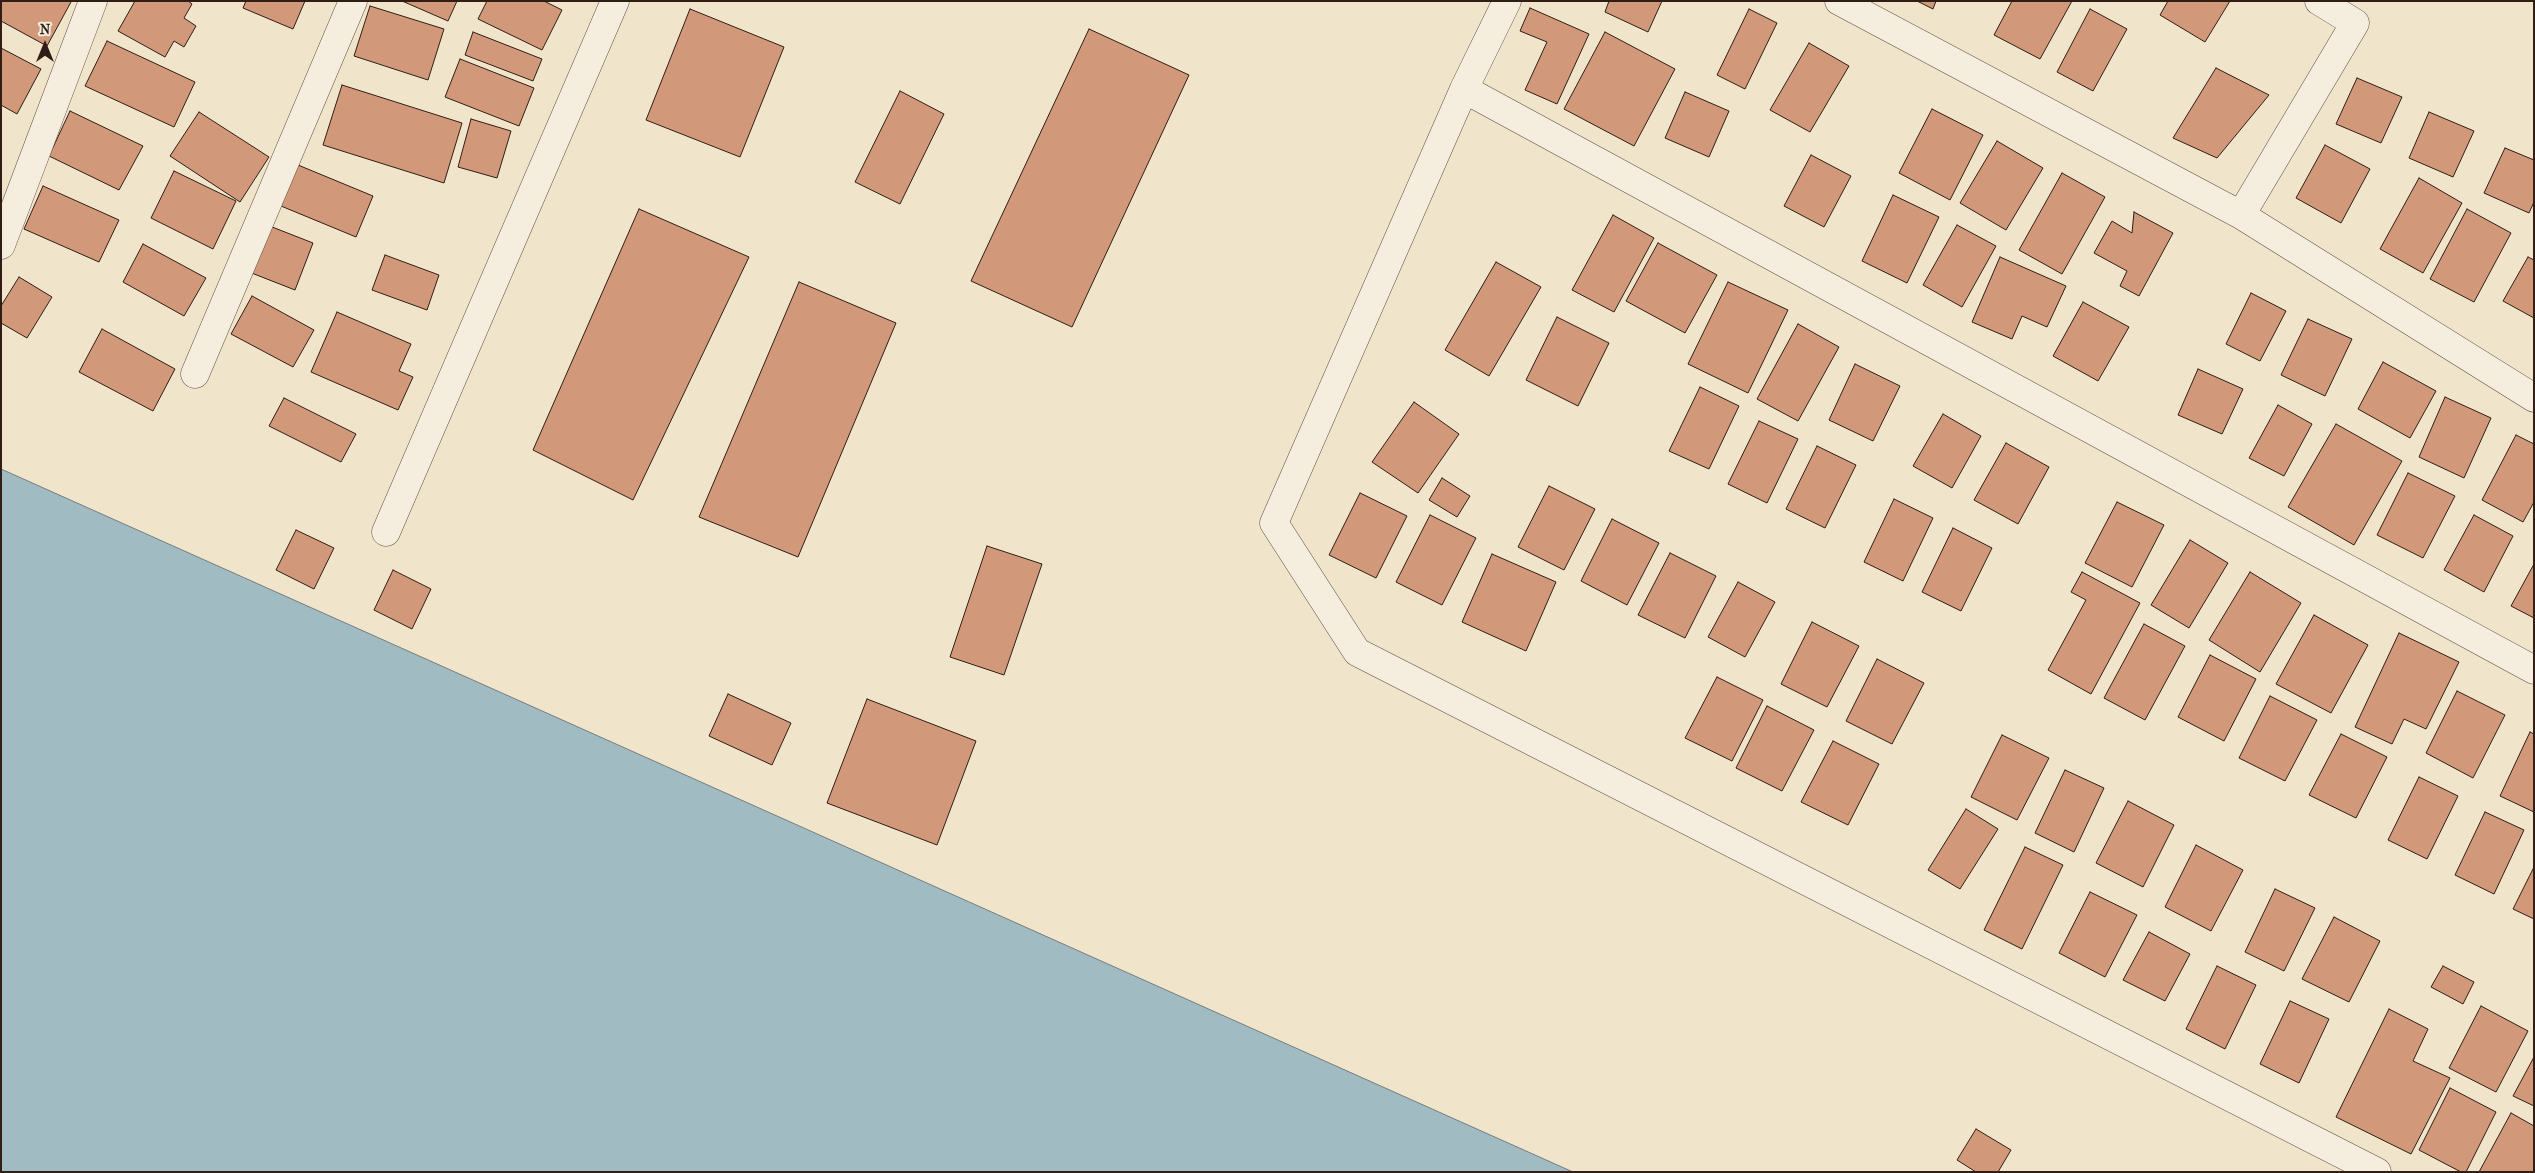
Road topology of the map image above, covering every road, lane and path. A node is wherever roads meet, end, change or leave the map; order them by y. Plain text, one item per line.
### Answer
1 (93, 1) edge
2 (353, 1) edge
3 (615, 1) edge
4 (1507, 1) edge
5 (1839, 1) edge
6 (2319, 1) edge
7 (1464, 89) junction
8 (2241, 215) junction
9 (1, 245) edge
10 (195, 374) dead end
11 (2534, 398) edge
12 (386, 532) dead end
13 (2534, 670) edge
14 (2377, 1172) edge

1 - 9 street
2 - 10 street
3 - 12 street
4 - 7 street
5 - 8 street
6 - 8 street
7 - 13 street
7 - 14 street
8 - 11 street

